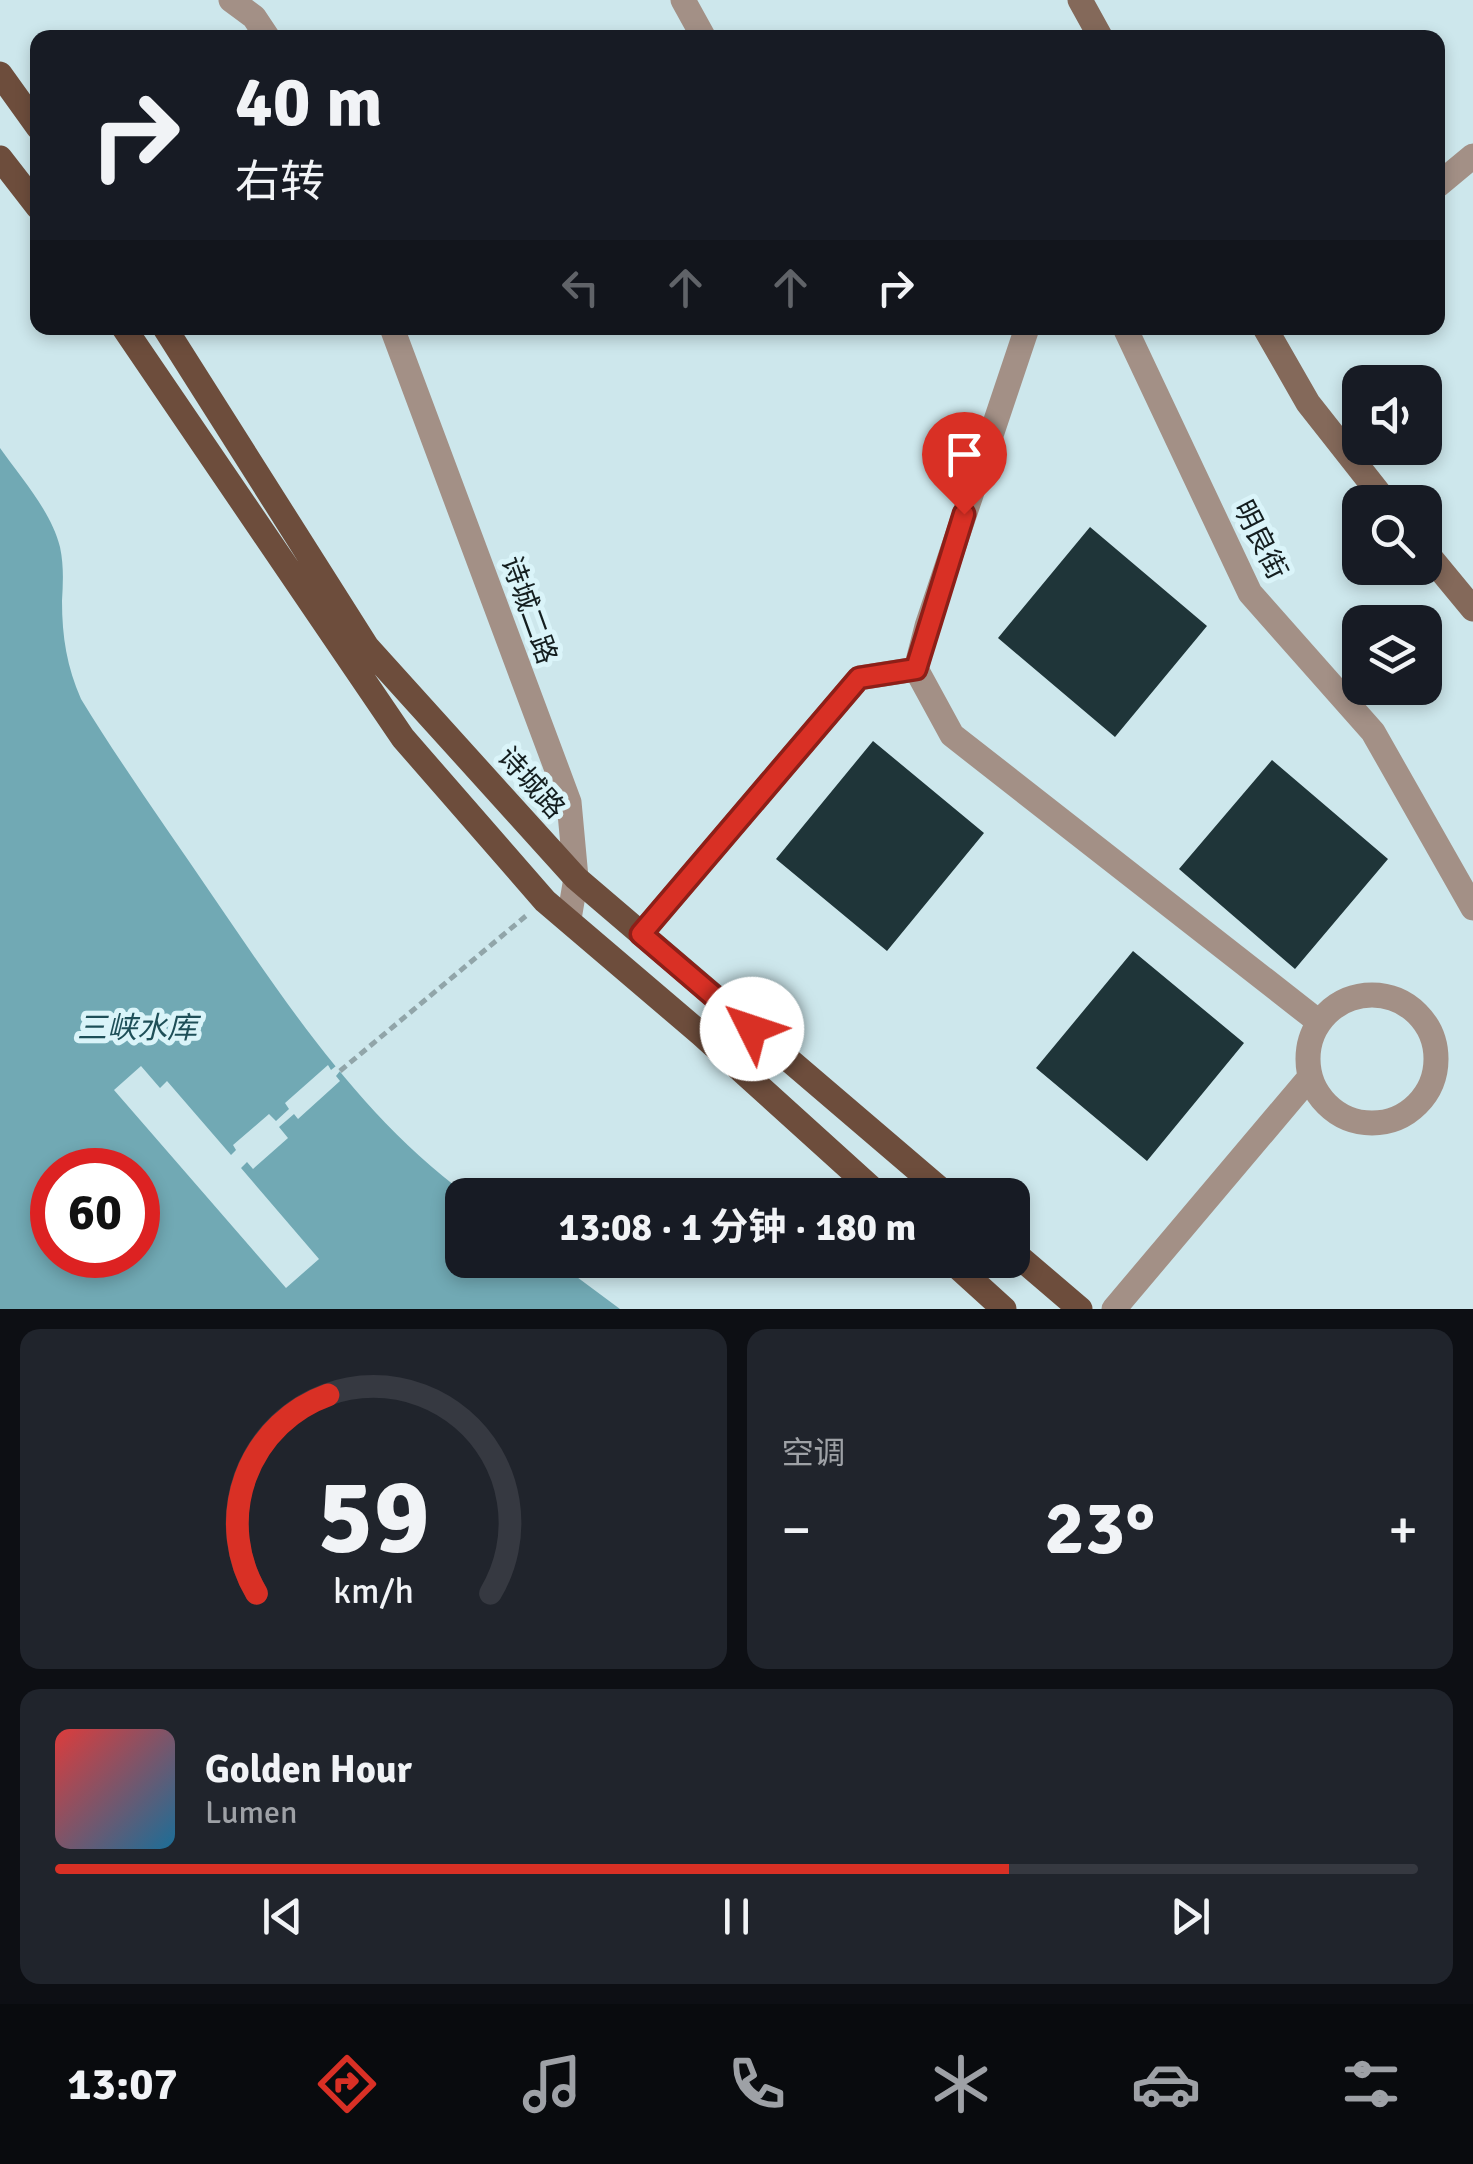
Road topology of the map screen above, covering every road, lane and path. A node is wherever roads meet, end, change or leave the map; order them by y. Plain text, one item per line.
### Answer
1 (231, 0) edge
2 (683, 0) edge
3 (1080, 0) edge
4 (263, 30) edge
5 (700, 30) edge
6 (1097, 30) edge
7 (0, 74) edge
8 (30, 117) edge
9 (1473, 156) edge
10 (0, 158) edge
11 (1445, 179) edge
12 (30, 197) edge
13 (129, 335) edge
14 (168, 335) edge
15 (395, 335) edge
16 (1025, 335) edge
17 (1127, 335) edge
18 (1269, 335) edge
19 (1373, 485) edge
20 (1442, 572) edge
21 (1473, 609) edge
22 (916, 669) junction
23 (576, 878) junction
24 (545, 901) junction
25 (1473, 908) edge
26 (569, 919) junction
27 (641, 934) junction
28 (1319, 1022) junction
29 (340, 1071) dead end
30 (1310, 1077) junction
31 (860, 1178) edge
32 (927, 1178) edge
33 (1030, 1266) edge
34 (970, 1278) edge
35 (1004, 1309) edge
36 (1080, 1309) edge
37 (1114, 1309) edge

1 - 4 street
2 - 5 street
3 - 6 street
7 - 8 main road
9 - 11 street
10 - 12 main road
13 - 24 main road
14 - 23 main road, 诗城路
15 - 23 street, 诗城二路
16 - 22 street
17 - 25 street, 明良街
18 - 19 street
20 - 21 street
22 - 27 street
22 - 28 street
23 - 26 street, 诗城二路
23 - 27 main road, 诗城路
24 - 26 main road
24 - 29 path
26 - 31 main road
27 - 32 main road, 诗城路
28 - 30 street
28 - 30 street
30 - 37 street
33 - 36 main road
34 - 35 main road

